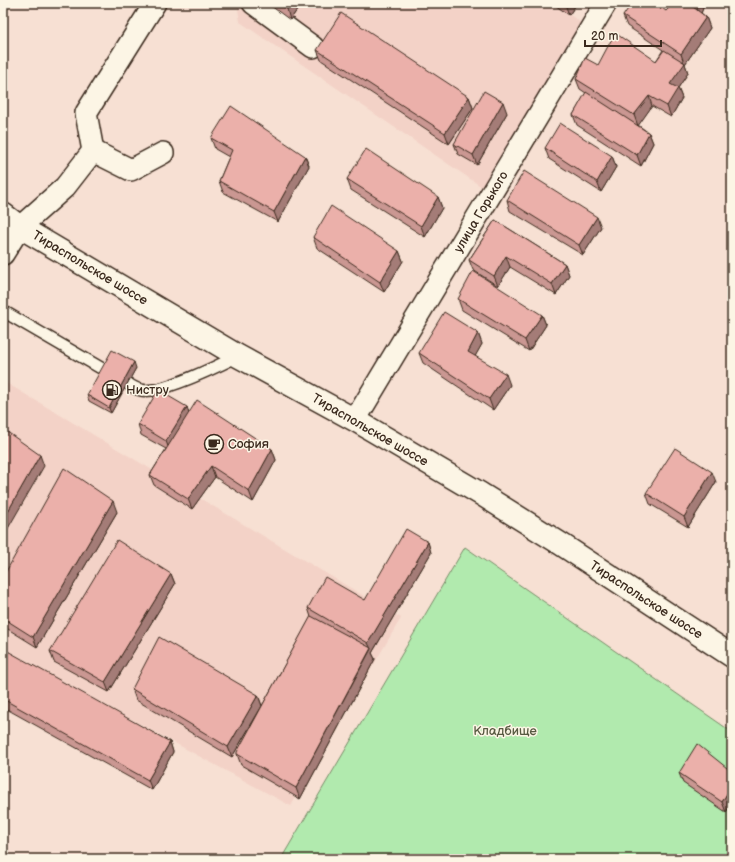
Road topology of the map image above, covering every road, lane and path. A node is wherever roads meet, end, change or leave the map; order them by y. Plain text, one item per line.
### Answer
1 (155, 3) edge
2 (253, 3) edge
3 (606, 3) edge
4 (313, 47) dead end
5 (93, 151) junction
6 (163, 153) dead end
7 (3, 214) edge
8 (20, 227) junction
9 (3, 254) edge
10 (3, 311) edge
11 (238, 356) junction
12 (106, 371) edge
13 (127, 383) edge
14 (355, 420) junction
15 (732, 656) edge

1 - 5 street
2 - 4 street
3 - 14 street, улица Горького
5 - 6 street
5 - 8 street
7 - 8 main road, Тираспольское шоссе
8 - 9 street
8 - 11 main road, Тираспольское шоссе
10 - 12 lane
11 - 13 lane
11 - 14 main road, Тираспольское шоссе
14 - 15 main road, Тираспольское шоссе

